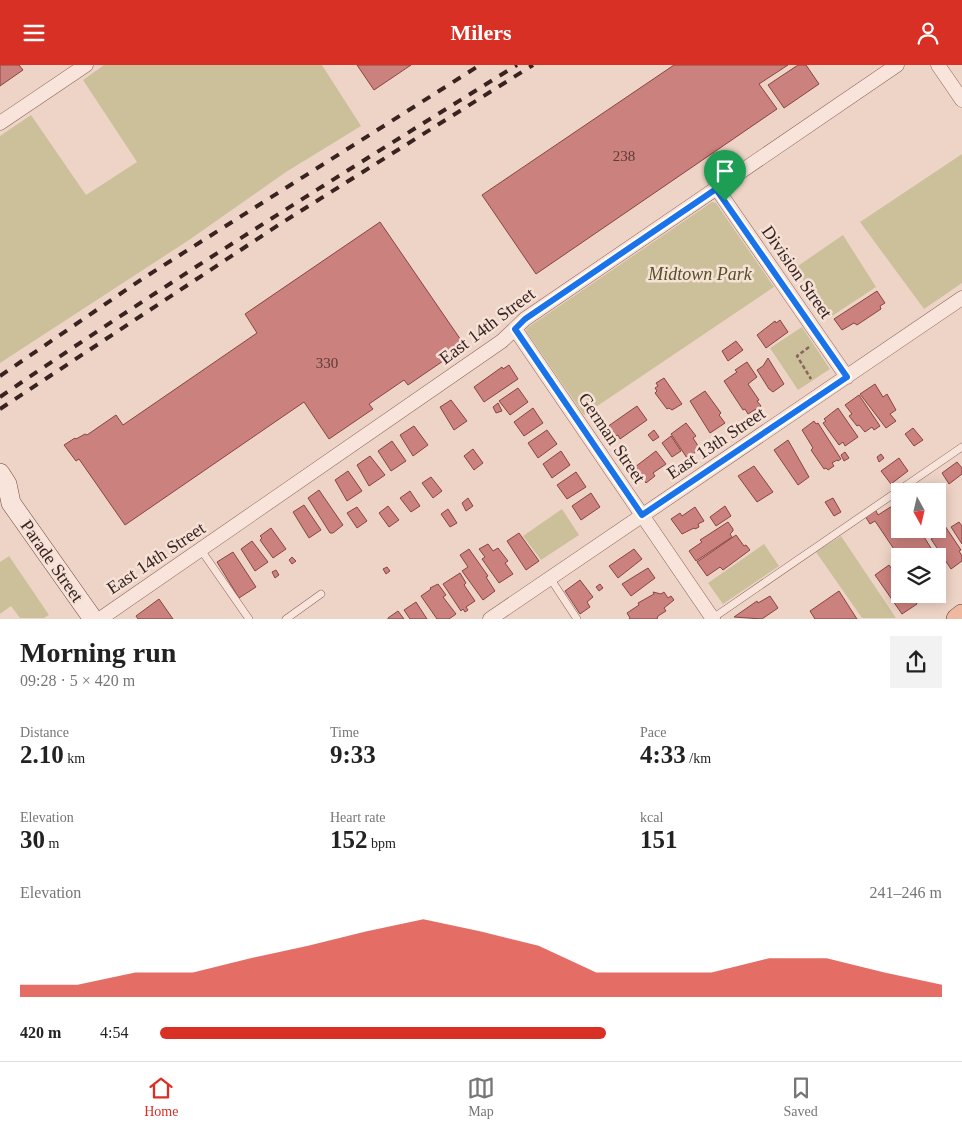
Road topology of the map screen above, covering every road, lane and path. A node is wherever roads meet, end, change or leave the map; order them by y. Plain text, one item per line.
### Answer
1 (86, 65) edge
2 (897, 65) edge
3 (938, 65) edge
4 (962, 99) edge
5 (0, 123) edge
6 (716, 189) junction
7 (962, 299) edge
8 (515, 329) junction
9 (811, 347) dead end
10 (847, 377) junction
11 (811, 379) dead end
12 (962, 447) edge
13 (0, 473) edge
14 (5, 501) edge
15 (642, 515) junction
16 (201, 550) junction
17 (550, 578) junction
18 (321, 594) dead end
19 (962, 615) edge
20 (713, 618) edge
21 (93, 619) edge
22 (100, 619) edge
23 (249, 619) edge
24 (286, 619) edge
25 (490, 619) edge
26 (577, 619) edge
27 (957, 619) edge

1 - 5 street
2 - 6 street, East 14th Street
3 - 4 street
6 - 8 street, East 14th Street
6 - 10 street, Division Street
7 - 10 street, East 13th Street
8 - 15 street, German Street
8 - 16 street, East 14th Street
9 - 11 path
10 - 15 street, East 13th Street
12 - 20 lane
13 - 14 main road, Parade Street
14 - 21 main road, Parade Street
15 - 17 street, East 13th Street
15 - 20 street, German Street
16 - 22 street, East 14th Street
16 - 23 lane
17 - 25 street, East 13th Street
17 - 26 lane
18 - 24 lane
19 - 27 main road

